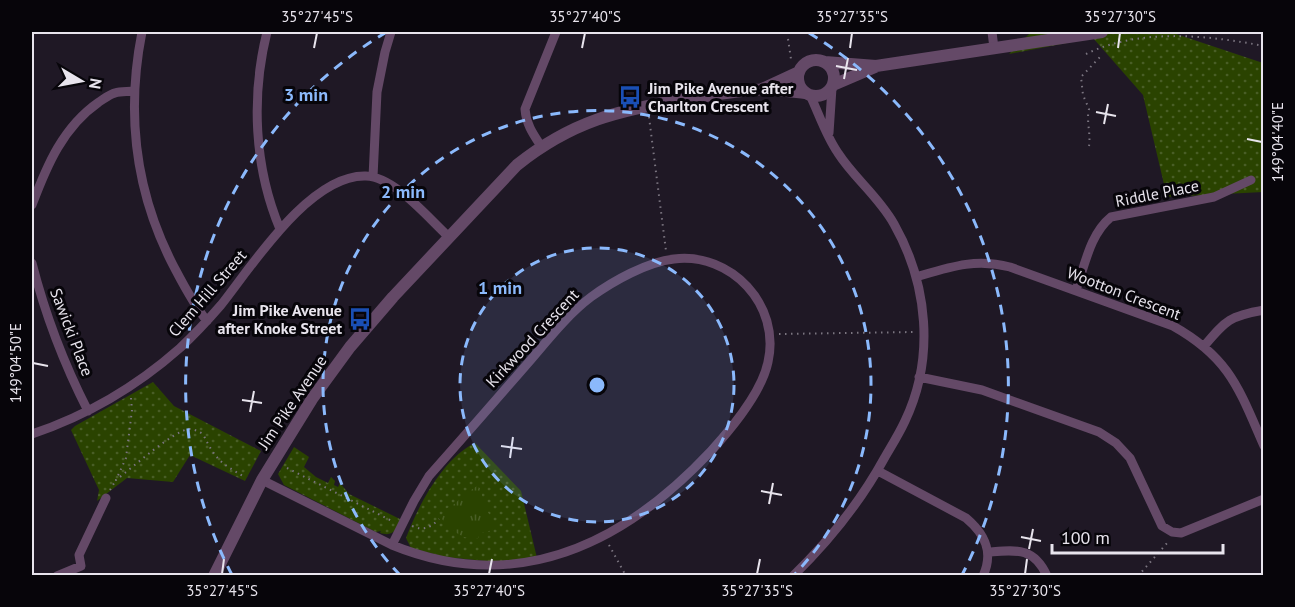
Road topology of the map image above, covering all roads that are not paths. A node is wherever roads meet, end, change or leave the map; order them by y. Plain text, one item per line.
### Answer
1 (142, 32) edge
2 (267, 32) edge
3 (391, 32) edge
4 (556, 32) edge
5 (992, 32) edge
6 (1102, 32) edge
7 (994, 48) junction
8 (825, 62) junction
9 (876, 66) junction
10 (799, 72) junction
11 (832, 87) junction
12 (761, 89) junction
13 (134, 91) junction
14 (808, 94) junction
15 (829, 135) junction
16 (541, 146) junction
17 (373, 177) junction
18 (1251, 180) dead end
19 (32, 205) edge
20 (280, 229) junction
21 (449, 237) junction
22 (32, 263) edge
23 (916, 277) junction
24 (1076, 290) junction
25 (1263, 310) edge
26 (207, 321) junction
27 (1204, 345) junction
28 (919, 377) junction
29 (88, 411) junction
30 (32, 434) edge
31 (1263, 444) edge
32 (878, 471) junction
33 (262, 480) junction
34 (106, 498) dead end
35 (1263, 499) edge
36 (392, 545) junction
37 (989, 552) junction
38 (57, 576) edge
39 (214, 576) edge
40 (793, 576) edge
41 (983, 576) edge
42 (1047, 576) edge

1 - 13 street
2 - 20 street
3 - 17 street
4 - 16 street
5 - 7 street
6 - 7 street
7 - 9 street
8 - 9 street
8 - 10 street
8 - 11 street
9 - 11 street
10 - 12 street, Jim Pike Avenue
10 - 14 street
11 - 14 street
11 - 15 street
12 - 14 street, Jim Pike Avenue
12 - 16 street, Jim Pike Avenue
13 - 19 street
13 - 26 street
14 - 15 street
15 - 23 street
16 - 21 street, Jim Pike Avenue
17 - 20 street, Clem Hill Street
17 - 21 street
18 - 24 street, Riddle Place
20 - 26 street, Clem Hill Street
21 - 33 street, Jim Pike Avenue
22 - 29 street, Sawicki Place
23 - 24 street, Wootton Crescent
23 - 28 street
24 - 27 street, Wootton Crescent
25 - 27 street
26 - 29 street, Clem Hill Street
27 - 31 street, Wootton Crescent
28 - 32 street
28 - 35 street
29 - 30 street, Clem Hill Street
32 - 37 street
32 - 40 street
33 - 36 street, Kirkwood Crescent
33 - 39 street, Jim Pike Avenue
34 - 38 street
36 - 36 street, Kirkwood Crescent
37 - 41 street
37 - 42 street

